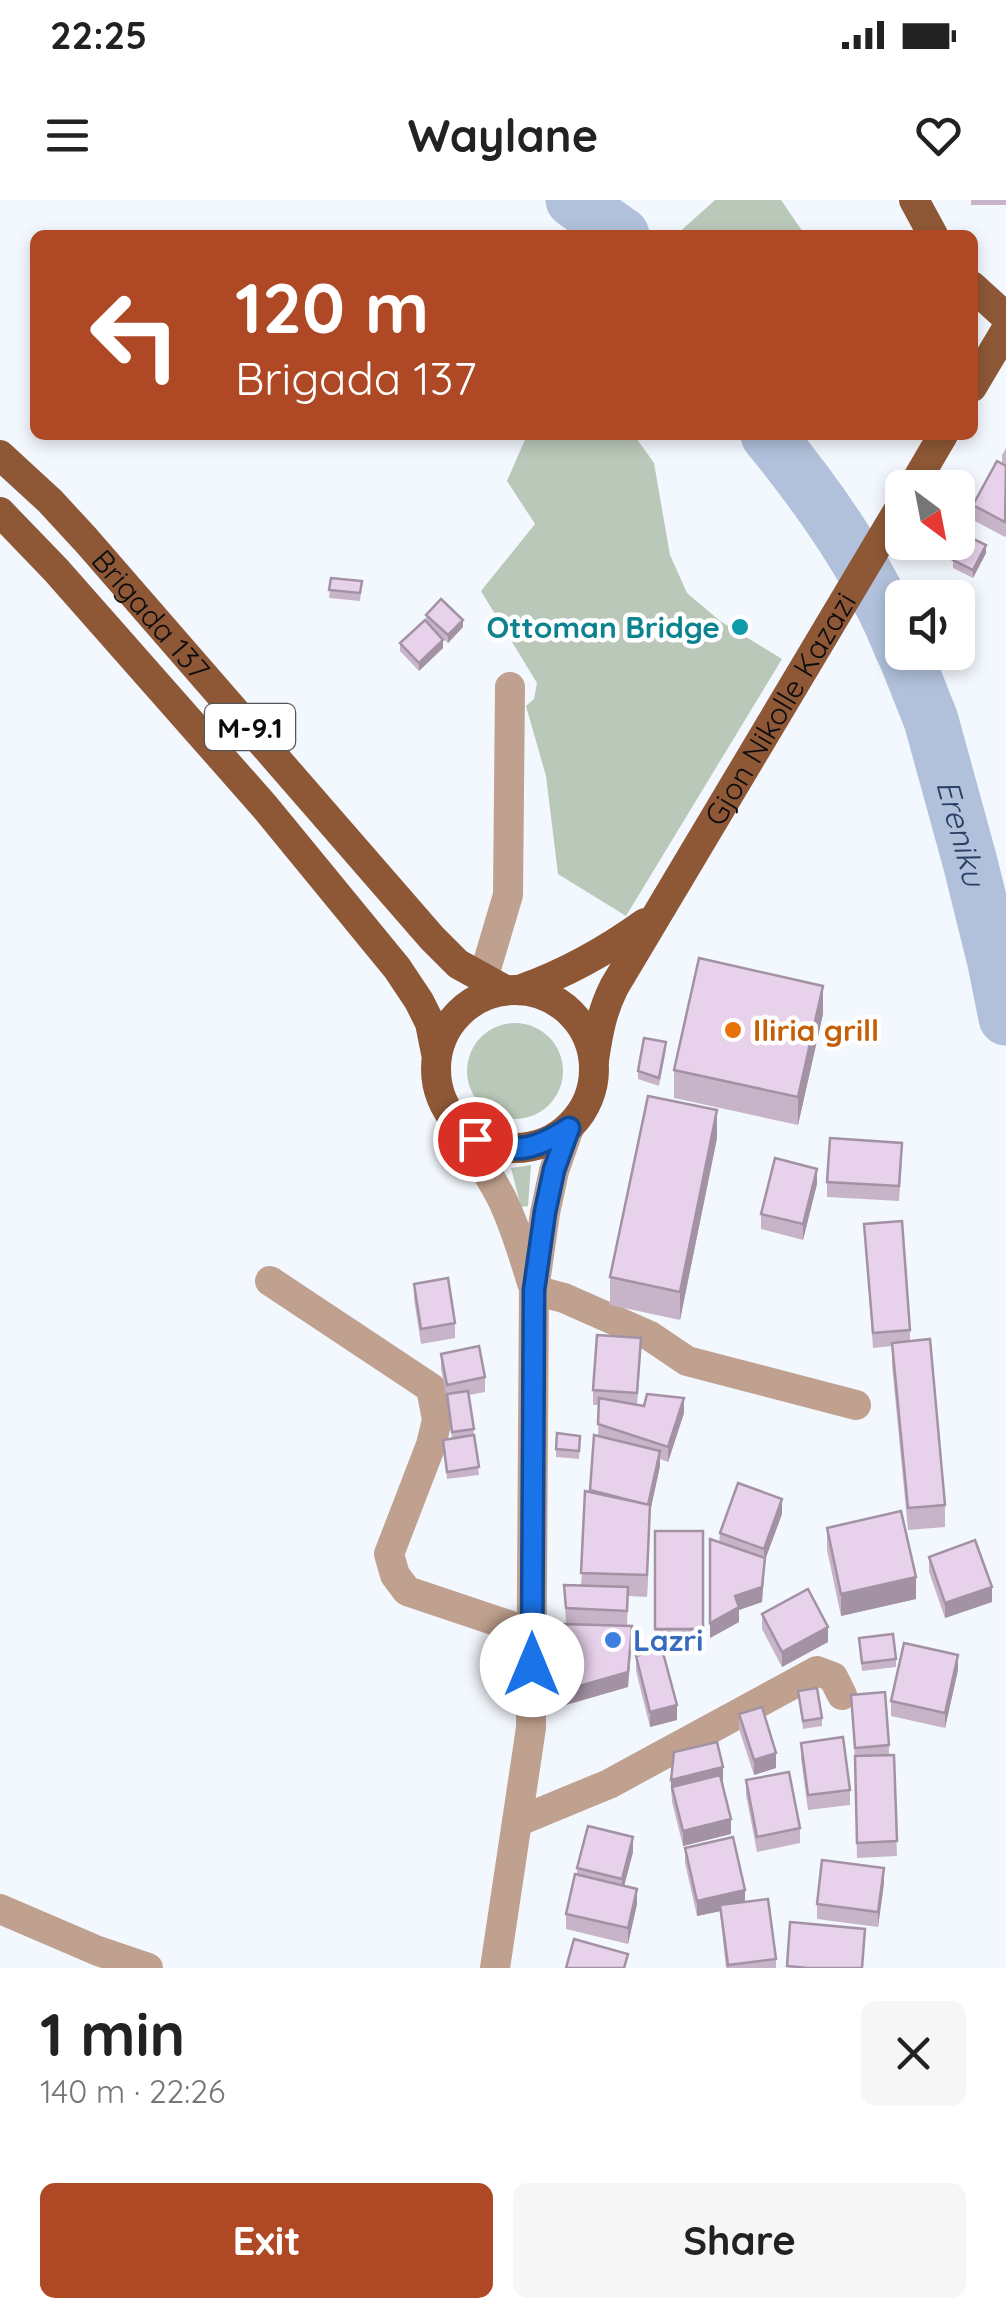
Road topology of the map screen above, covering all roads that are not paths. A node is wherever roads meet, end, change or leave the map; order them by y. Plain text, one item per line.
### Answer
1 (914, 200) edge
2 (930, 230) edge
3 (978, 291) edge
4 (1006, 317) edge
5 (1006, 330) edge
6 (978, 378) edge
7 (941, 440) edge
8 (0, 454) edge
9 (923, 470) edge
10 (0, 512) edge
11 (885, 533) edge
12 (510, 687) dead end
13 (661, 909) junction
14 (503, 986) junction
15 (436, 1053) junction
16 (594, 1060) junction
17 (456, 1123) junction
18 (569, 1128) junction
19 (270, 1281) dead end
20 (534, 1290) junction
21 (856, 1405) dead end
22 (532, 1634) junction
23 (842, 1695) dead end
24 (517, 1822) junction
25 (0, 1909) edge
26 (148, 1968) edge
27 (495, 1968) edge

1 - 2 main road
3 - 4 main road
5 - 6 main road
7 - 9 main road
8 - 14 main road, Brigada 137 / M-9.1
10 - 15 main road, Brigada 137 / M-9.1
11 - 13 main road, Gjon Nikolle Kazazi
12 - 14 street
13 - 14 main road
13 - 16 main road, Gjon Nikolle Kazazi
14 - 15 main road
14 - 16 main road, Brigada 137 / M-9.1
15 - 17 main road, Brigada 137 / M-9.1
16 - 18 main road
17 - 18 main road
17 - 20 street
18 - 20 street
19 - 22 street
20 - 21 street
20 - 22 street
22 - 24 street
23 - 24 street
24 - 27 street
25 - 26 street

